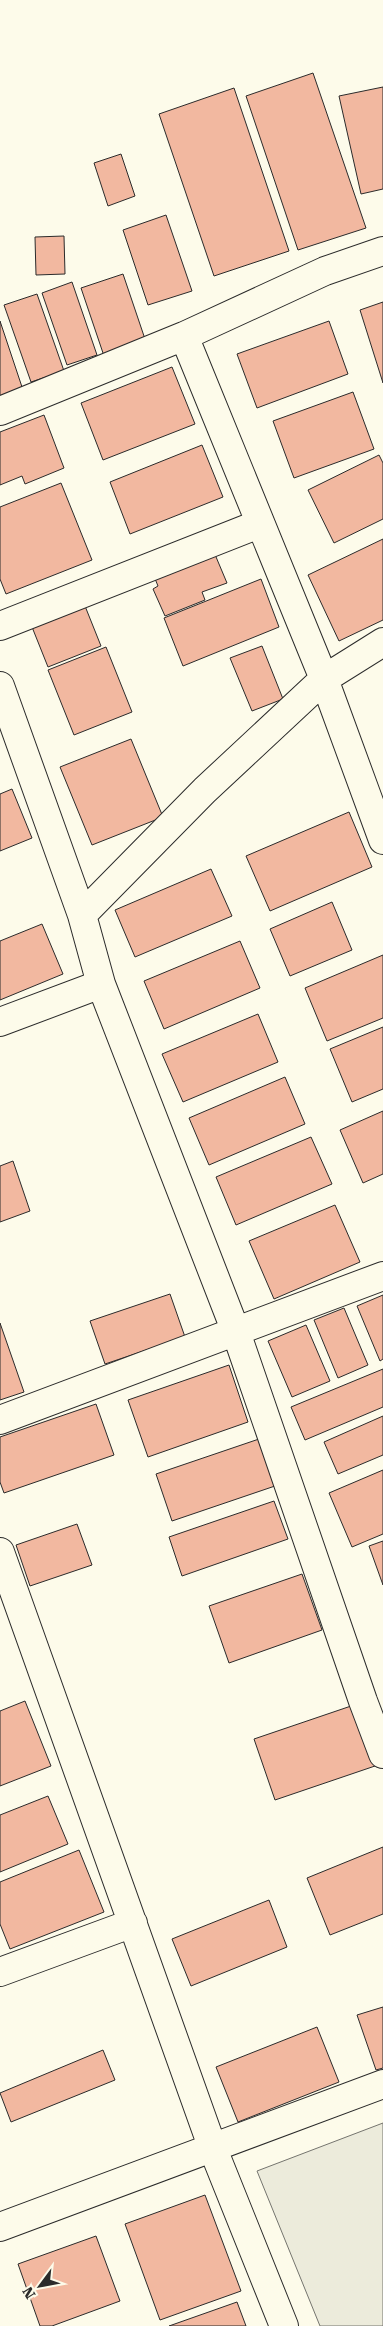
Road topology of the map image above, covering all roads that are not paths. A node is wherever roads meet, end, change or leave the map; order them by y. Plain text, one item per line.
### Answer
1 (383, 251) edge
2 (184, 336) junction
3 (0, 411) edge
4 (259, 524) junction
5 (0, 626) edge
6 (383, 642) edge
7 (324, 679) junction
8 (0, 686) edge
9 (383, 840) edge
10 (82, 915) junction
11 (102, 984) junction
12 (0, 1022) edge
13 (383, 1276) edge
14 (236, 1332) junction
15 (0, 1420) edge
16 (0, 1552) edge
17 (383, 1754) edge
18 (133, 1923) junction
19 (0, 1972) edge
20 (383, 2084) edge
21 (213, 2149) junction
22 (0, 2227) edge
23 (284, 2326) edge

1 - 2 street
2 - 3 street
2 - 4 street
4 - 5 street
4 - 7 street
6 - 7 street
7 - 9 street
7 - 10 street
8 - 10 street
10 - 11 street
11 - 12 street
11 - 14 street
13 - 14 street
14 - 15 street
14 - 17 street
16 - 18 street
18 - 19 street
18 - 21 street
20 - 21 street
21 - 22 street
21 - 23 street

